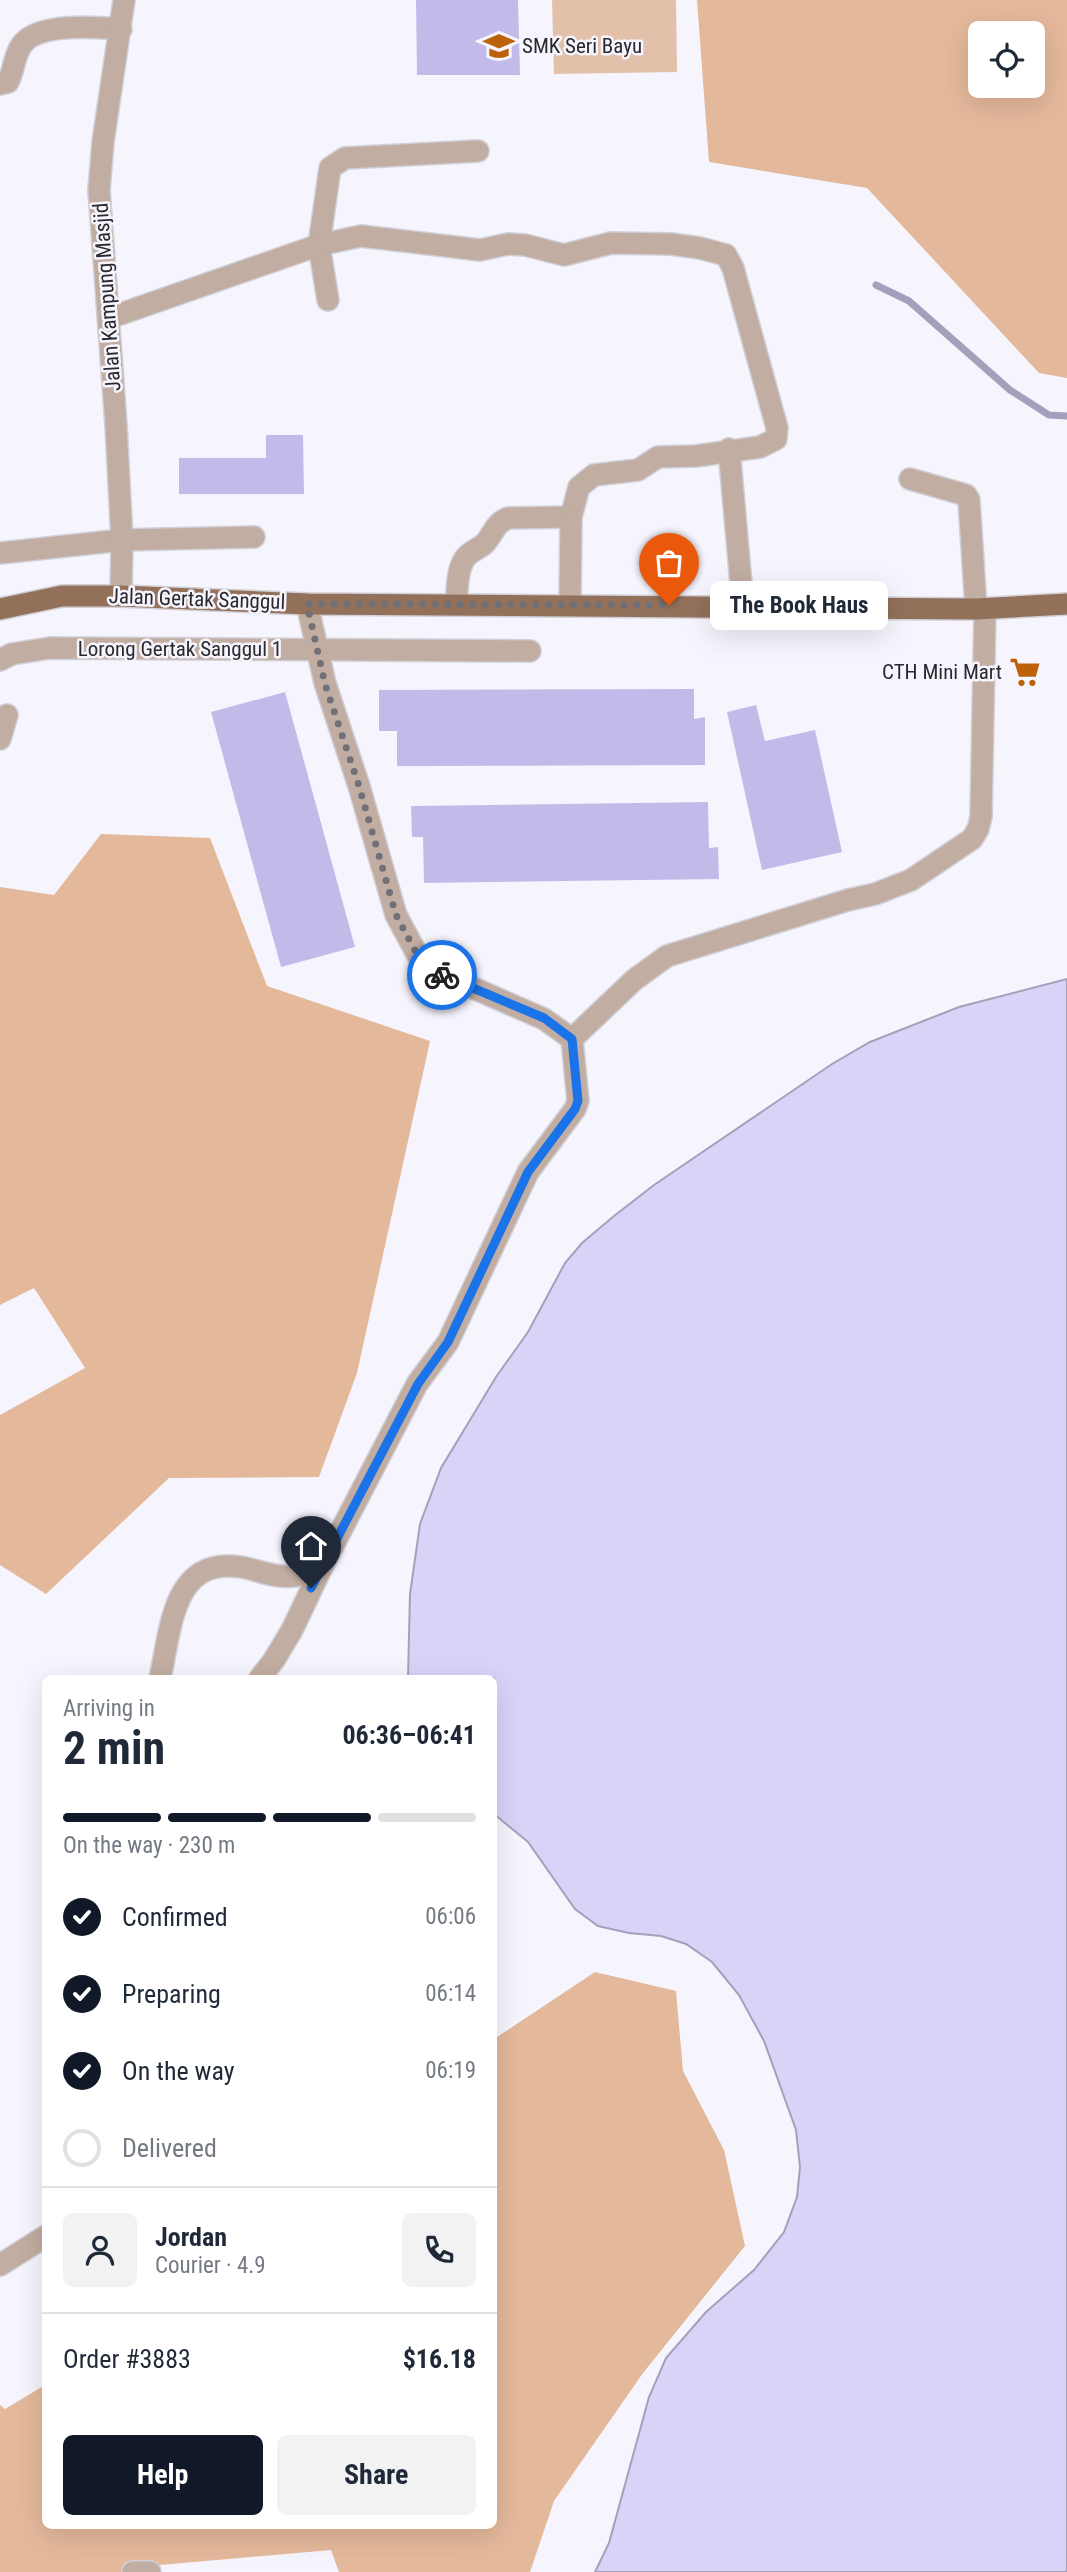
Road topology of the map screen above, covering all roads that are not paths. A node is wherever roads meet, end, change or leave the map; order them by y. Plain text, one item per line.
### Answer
1 (124, 0) edge
2 (121, 29) junction
3 (0, 84) edge
4 (478, 151) dead end
5 (319, 245) junction
6 (328, 300) dead end
7 (109, 318) junction
8 (729, 449) junction
9 (909, 479) dead end
10 (571, 517) junction
11 (254, 537) dead end
12 (121, 540) junction
13 (0, 552) edge
14 (121, 596) junction
15 (307, 604) junction
16 (456, 604) junction
17 (570, 604) junction
18 (1067, 604) edge
19 (743, 606) junction
20 (981, 608) junction
21 (0, 609) edge
22 (317, 648) junction
23 (530, 651) dead end
24 (0, 660) edge
25 (7, 715) dead end
26 (0, 739) edge
27 (572, 1039) junction
28 (321, 1569) junction
29 (161, 1675) edge
30 (262, 1675) edge
31 (42, 2239) edge
32 (0, 2265) edge
33 (133, 2572) edge
34 (150, 2572) edge

1 - 2 street, Jalan Kampung Masjid
2 - 3 street
2 - 7 street, Jalan Kampung Masjid
4 - 5 street
5 - 6 street
5 - 7 street
5 - 8 street
7 - 12 street, Jalan Kampung Masjid
8 - 10 street
8 - 19 street
9 - 20 street
10 - 16 street
10 - 17 street
11 - 12 street
12 - 13 street
12 - 14 street, Jalan Kampung Masjid
14 - 15 main road, Jalan Gertak Sanggul
14 - 21 main road, Jalan Gertak Sanggul
15 - 16 main road, Jalan Gertak Sanggul
15 - 22 street
16 - 17 main road, Jalan Gertak Sanggul
17 - 19 main road, Jalan Gertak Sanggul
18 - 20 main road, Jalan Gertak Sanggul
19 - 20 main road, Jalan Gertak Sanggul
20 - 27 street
22 - 23 street, Lorong Gertak Sanggul 1
22 - 24 street, Lorong Gertak Sanggul 1
22 - 27 street
25 - 26 street
27 - 28 street
28 - 29 street
28 - 30 street
31 - 32 street
33 - 34 street

